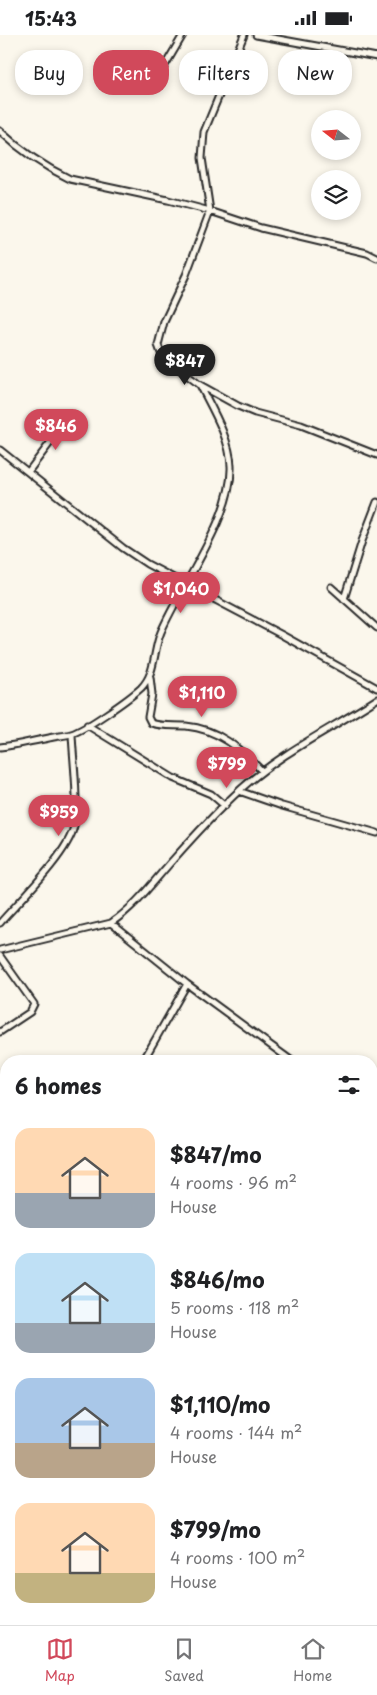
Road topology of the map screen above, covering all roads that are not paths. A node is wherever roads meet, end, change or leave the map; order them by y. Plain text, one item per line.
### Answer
1 (183, 35) edge
2 (244, 35) edge
3 (256, 35) edge
4 (377, 57) edge
5 (169, 59) edge
6 (0, 131) edge
7 (210, 211) junction
8 (377, 258) edge
9 (200, 385) junction
10 (68, 418) dead end
11 (0, 450) edge
12 (377, 455) edge
13 (28, 472) junction
14 (377, 502) edge
15 (186, 585) junction
16 (331, 587) dead end
17 (344, 599) junction
18 (377, 628) edge
19 (150, 677) junction
20 (377, 688) edge
21 (377, 699) edge
22 (87, 725) junction
23 (72, 733) junction
24 (0, 747) edge
25 (262, 771) junction
26 (239, 791) junction
27 (225, 806) junction
28 (377, 833) edge
29 (0, 923) edge
30 (111, 923) junction
31 (0, 950) edge
32 (0, 956) edge
33 (187, 984) junction
34 (0, 1032) edge
35 (146, 1055) edge
36 (281, 1055) edge

1 - 5 street
2 - 7 street
3 - 4 street
6 - 7 street
7 - 8 street
7 - 9 street
9 - 12 street
9 - 15 street
10 - 13 street
11 - 13 street
13 - 15 street
14 - 17 street
15 - 19 street
15 - 20 street
16 - 17 street
17 - 18 street
19 - 22 street
19 - 25 street
21 - 25 street
22 - 23 street
22 - 27 street
23 - 24 street
23 - 29 street
25 - 26 street
26 - 27 street
26 - 28 street
27 - 30 street
30 - 31 street
30 - 33 street
32 - 34 street
33 - 35 street
33 - 36 street

